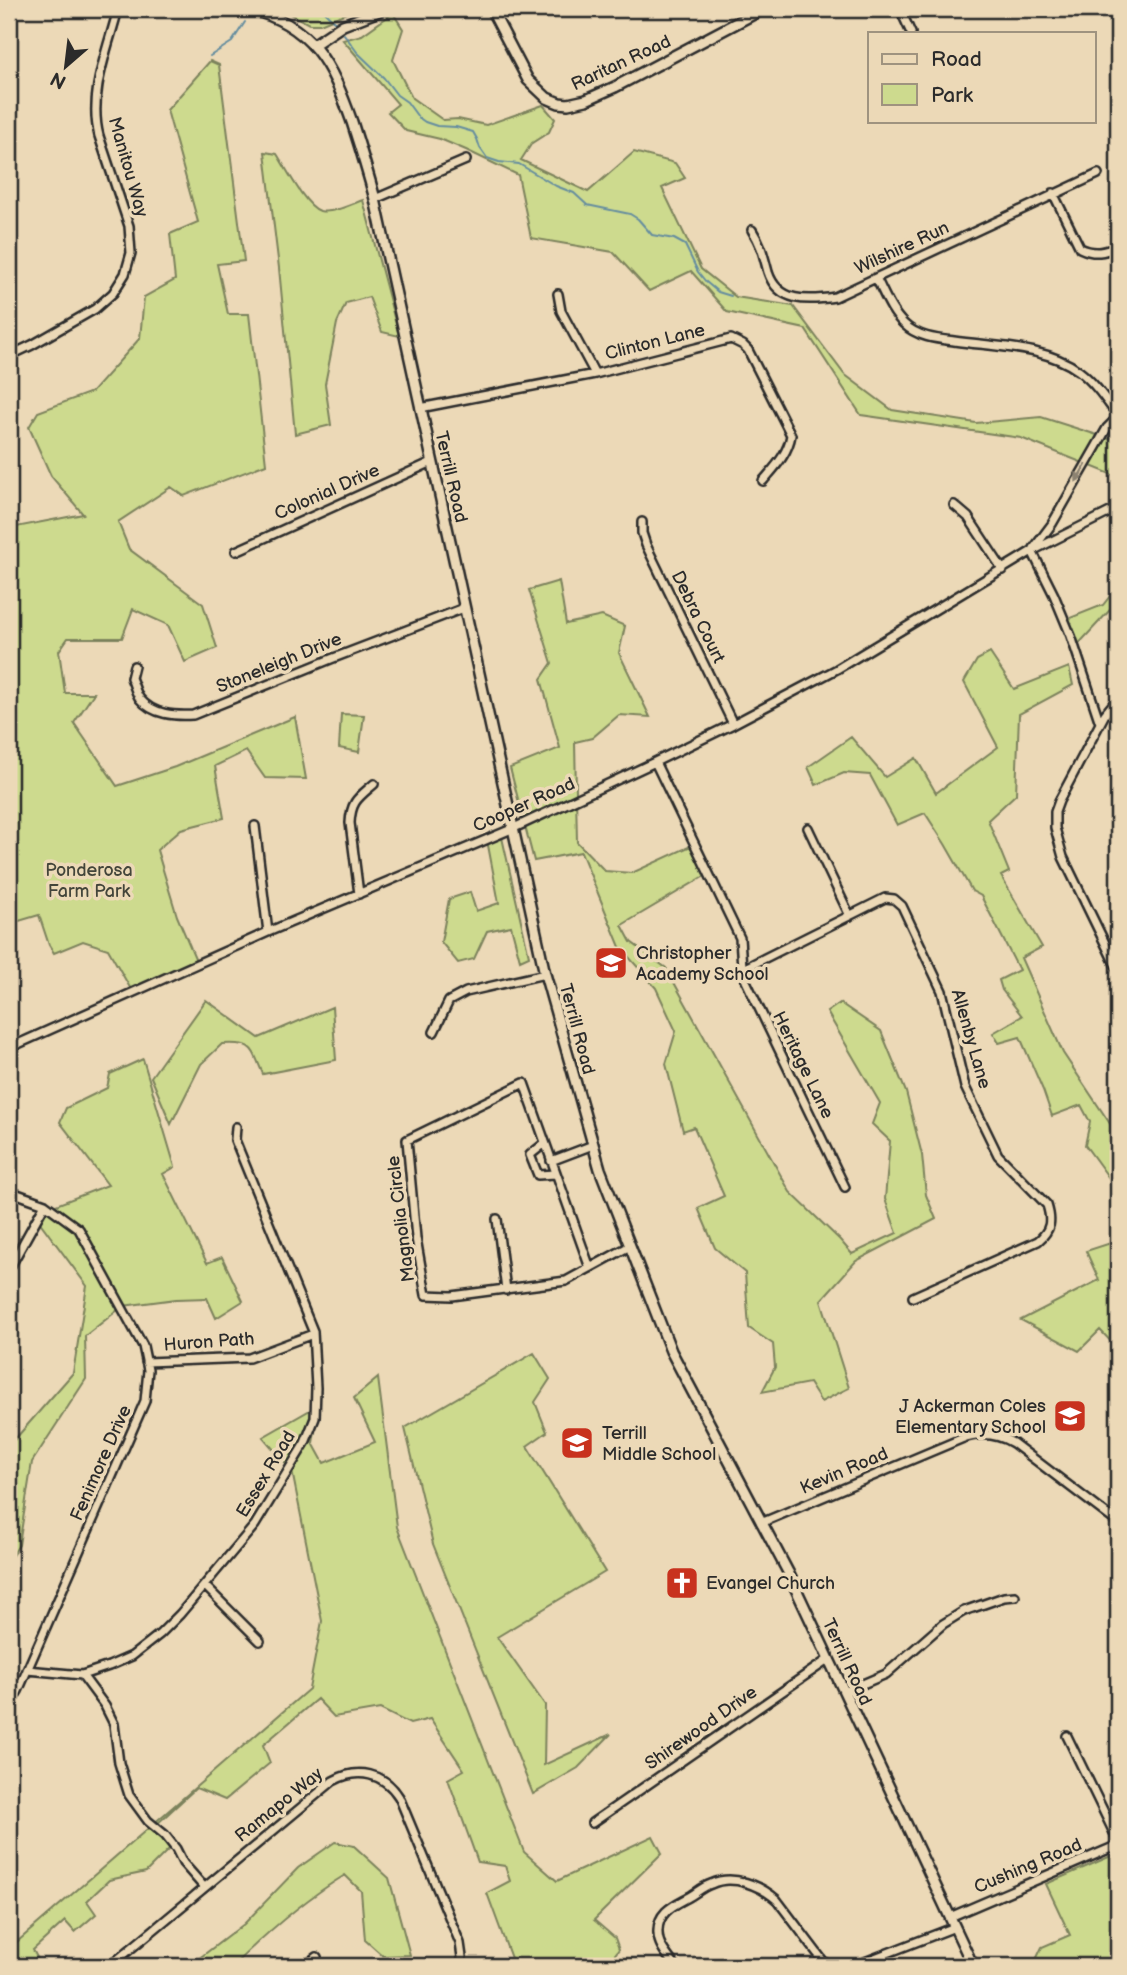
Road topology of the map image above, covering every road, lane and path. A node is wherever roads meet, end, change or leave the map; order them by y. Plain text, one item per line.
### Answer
1 (118, 9) edge
2 (249, 9) edge
3 (384, 9) edge
4 (491, 9) edge
5 (763, 9) edge
6 (900, 9) edge
7 (911, 32) edge
8 (313, 45) junction
9 (466, 160) dead end
10 (1098, 174) dead end
11 (1053, 193) junction
12 (375, 199) junction
13 (752, 230) dead end
14 (1118, 247) edge
15 (876, 278) junction
16 (558, 294) dead end
17 (9, 356) edge
18 (595, 374) junction
19 (420, 408) junction
20 (1118, 416) edge
21 (432, 462) junction
22 (763, 481) dead end
23 (954, 505) dead end
24 (1118, 508) edge
25 (642, 522) dead end
26 (1052, 524) junction
27 (1065, 535) junction
28 (236, 551) dead end
29 (1032, 551) junction
30 (1003, 570) junction
31 (464, 608) junction
32 (134, 666) dead end
33 (1118, 698) edge
34 (1100, 723) junction
35 (733, 724) junction
36 (655, 762) junction
37 (374, 785) dead end
38 (255, 826) dead end
39 (514, 828) junction
40 (808, 828) dead end
41 (359, 894) junction
42 (850, 916) junction
43 (268, 932) junction
44 (743, 969) junction
45 (1118, 970) edge
46 (545, 974) junction
47 (434, 1032) dead end
48 (9, 1048) edge
49 (236, 1127) dead end
50 (545, 1143) junction
51 (593, 1145) junction
52 (551, 1161) junction
53 (556, 1174) junction
54 (845, 1187) dead end
55 (9, 1191) edge
56 (45, 1204) junction
57 (497, 1219) dead end
58 (630, 1247) junction
59 (590, 1268) junction
60 (9, 1269) edge
61 (506, 1290) junction
62 (913, 1297) dead end
63 (313, 1334) junction
64 (146, 1362) junction
65 (761, 1522) junction
66 (1118, 1523) edge
67 (205, 1586) junction
68 (1014, 1596) dead end
69 (260, 1641) dead end
70 (829, 1659) junction
71 (27, 1670) junction
72 (82, 1675) junction
73 (844, 1692) junction
74 (9, 1706) edge
75 (1067, 1736) dead end
76 (592, 1823) dead end
77 (1118, 1843) edge
78 (204, 1887) junction
79 (950, 1917) junction
80 (955, 1927) junction
81 (317, 1957) dead end
82 (110, 1966) edge
83 (305, 1966) edge
84 (461, 1966) edge
85 (675, 1966) edge
86 (827, 1966) edge
87 (854, 1966) edge
88 (973, 1966) edge

1 - 17 street, Manitou Way
2 - 8 street
3 - 8 street
4 - 5 street, Raritan Road
6 - 7 street
8 - 12 street, Terrill Road
9 - 12 street
10 - 11 street, Wilshire Run
11 - 14 street
11 - 15 street, Wilshire Run
12 - 19 street, Terrill Road
13 - 15 street, Wilshire Run
15 - 20 street
16 - 18 street
18 - 19 street, Clinton Lane
18 - 22 street, Clinton Lane
19 - 21 street, Terrill Road
20 -> 26 street, Cooper Road
21 - 28 street, Colonial Drive
21 - 31 street, Terrill Road
23 - 30 street
24 - 27 street, Cooper Road
25 - 35 street, Debra Court
26 - 27 street
26 - 29 street, Cooper Road
27 - 29 street, Cooper Road
29 - 30 street, Cooper Road
29 - 34 street
30 - 35 street, Cooper Road
31 - 32 street, Stoneleigh Drive
31 - 39 street, Terrill Road
33 - 34 street
34 - 45 street
35 - 36 street, Cooper Road
36 - 39 street, Cooper Road
36 - 44 street, Heritage Lane
37 - 41 street
38 - 43 street
39 - 41 street, Cooper Road
39 - 46 street, Terrill Road
40 - 42 street
41 - 43 street, Cooper Road
42 - 44 street, Allenby Lane
42 - 62 street, Allenby Lane
43 - 48 street, Cooper Road
44 - 54 street, Heritage Lane
46 - 47 street
46 - 51 street, Terrill Road
49 - 63 street, Essex Road
50 - 52 street
50 - 53 street
50 - 61 street, Magnolia Circle
51 - 52 street
51 - 58 street, Terrill Road
52 - 53 street
53 - 59 street
55 - 56 street, Fenimore Drive
56 - 60 street
56 - 64 street, Fenimore Drive
57 - 61 street
58 - 59 street, Magnolia Circle
58 - 65 street, Terrill Road
59 - 61 street, Magnolia Circle
63 - 64 street, Huron Path
63 - 67 street, Essex Road
64 - 71 street, Fenimore Drive
65 - 66 street, Kevin Road
65 - 70 street, Terrill Road
67 - 69 street
67 - 72 street, Essex Road
68 - 73 street
70 - 73 street, Terrill Road
70 - 76 street, Shirewood Drive
71 - 72 street, Essex Road
71 - 74 street, Fenimore Drive
72 - 78 street
73 - 79 street, Terrill Road
75 - 77 street
77 - 79 street, Cushing Road
78 - 82 street, Ramapo Way
78 - 84 street, Ramapo Way
79 - 80 street, Terrill Road
80 - 87 street
80 - 88 street, Terrill Road
81 - 83 street
85 - 86 street

